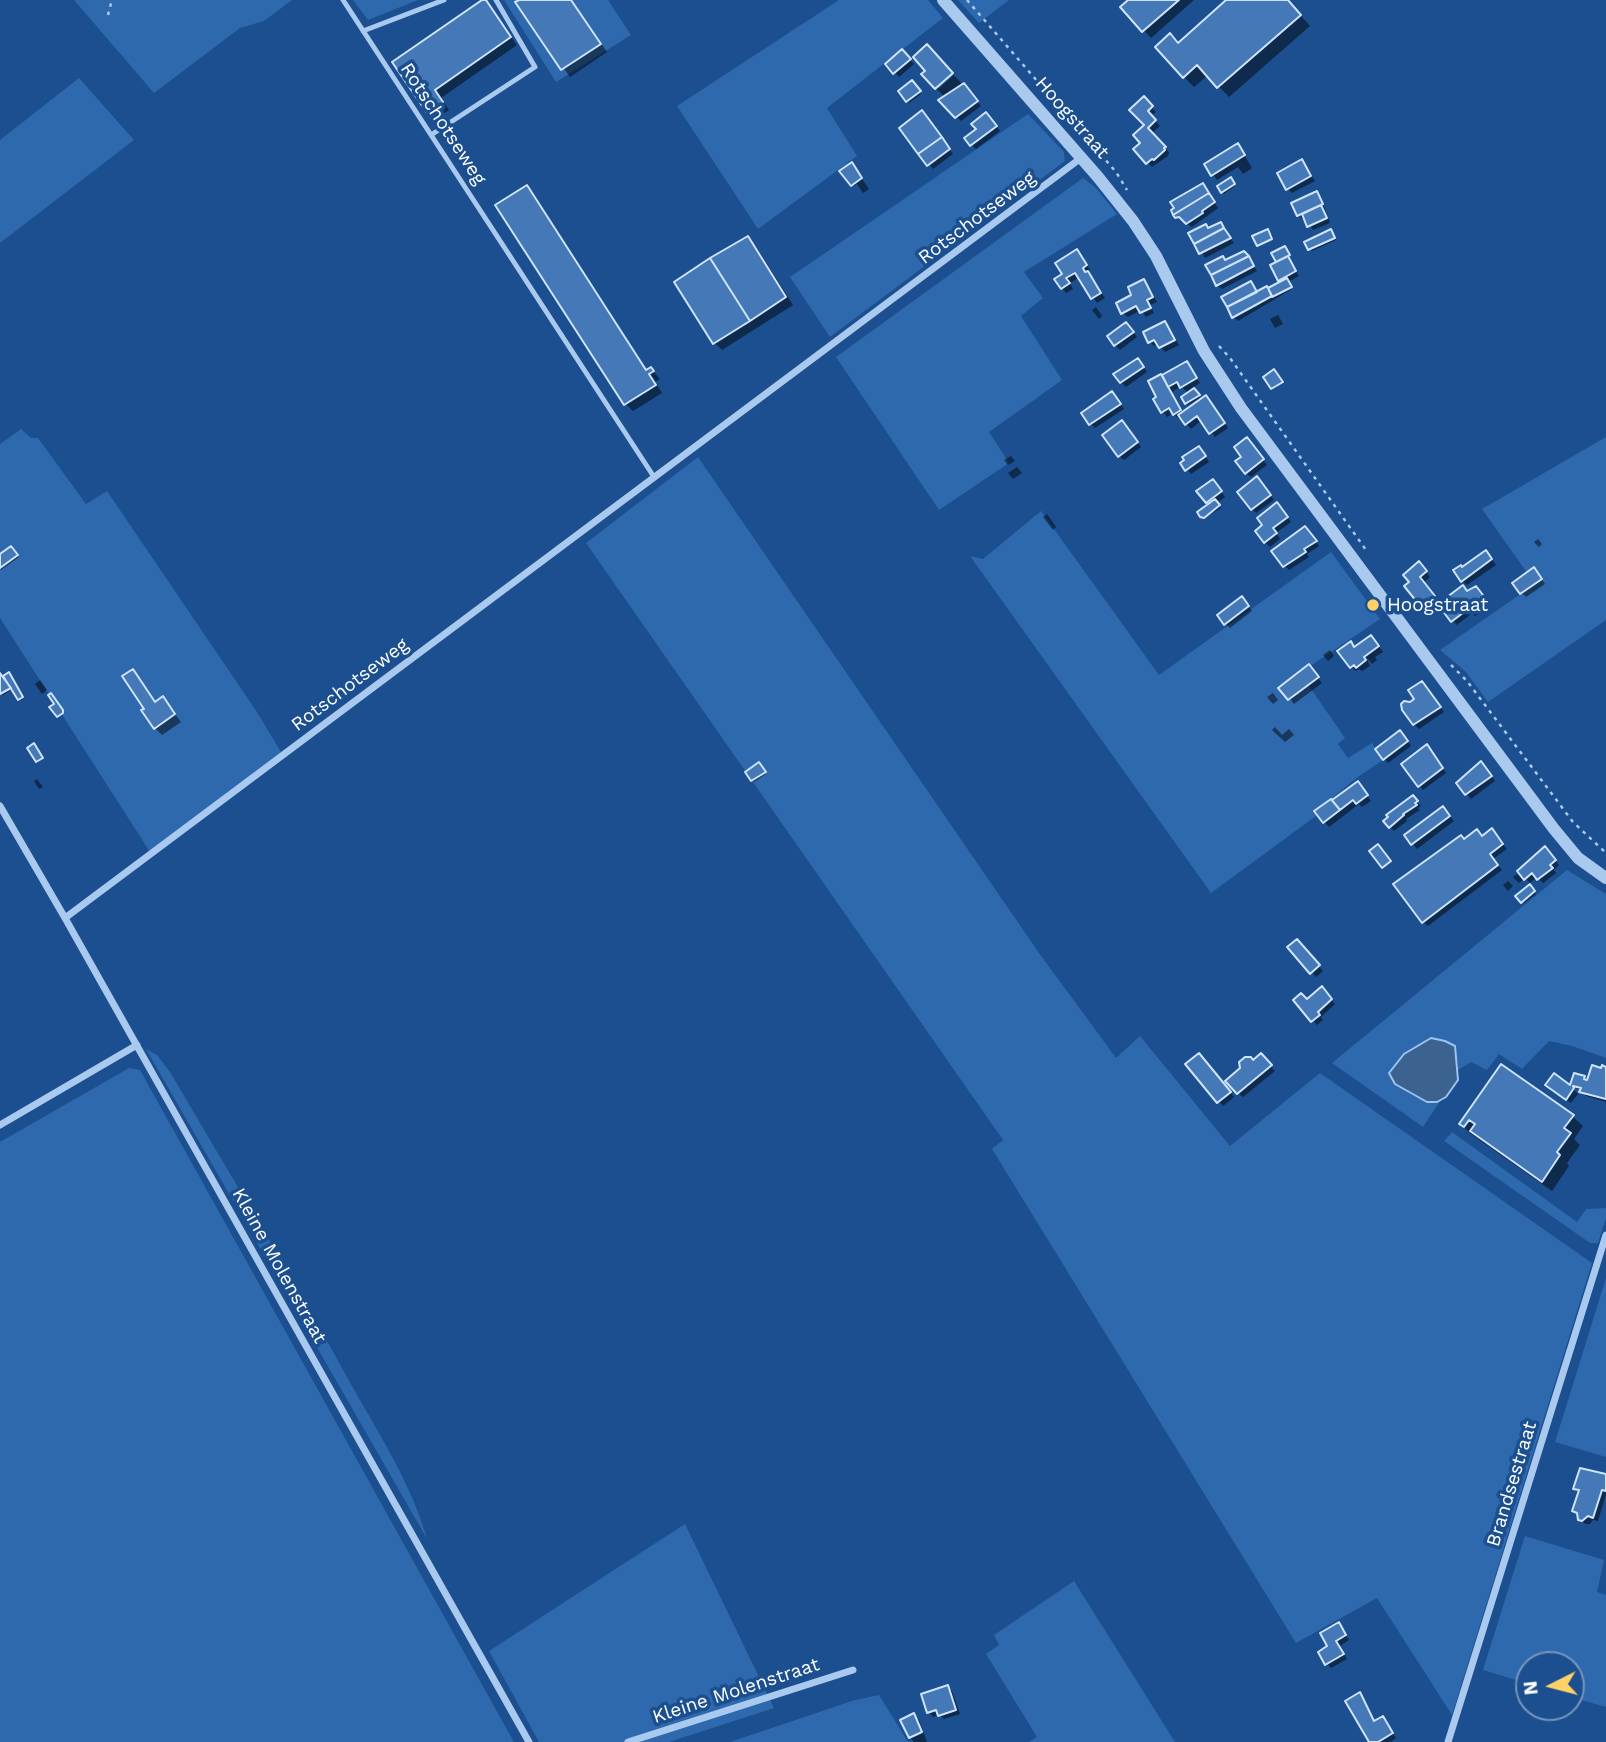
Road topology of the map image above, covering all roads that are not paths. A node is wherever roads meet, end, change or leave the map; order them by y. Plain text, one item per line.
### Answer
1 (343, 0) edge
2 (444, 0) edge
3 (496, 0) edge
4 (943, 0) edge
5 (363, 31) junction
6 (431, 135) junction
7 (1081, 158) junction
8 (654, 477) junction
9 (0, 806) edge
10 (1606, 878) edge
11 (65, 918) junction
12 (137, 1045) junction
13 (0, 1125) edge
14 (1606, 1235) edge
15 (853, 1670) dead end
16 (526, 1740) edge
17 (628, 1742) edge
18 (1448, 1742) edge

1 - 5 lane, Rotschotseweg
2 - 5 lane
3 - 6 lane
4 - 7 street, Hoogstraat
5 - 6 lane, Rotschotseweg
6 - 8 lane, Rotschotseweg
7 - 8 street, Rotschotseweg
7 - 10 street, Hoogstraat
8 - 11 street, Rotschotseweg
9 - 11 street, Kleine Molenstraat
11 - 12 street, Kleine Molenstraat
12 - 13 street
12 - 16 street, Kleine Molenstraat
14 - 18 street, Brandsestraat
15 - 17 street, Kleine Molenstraat

